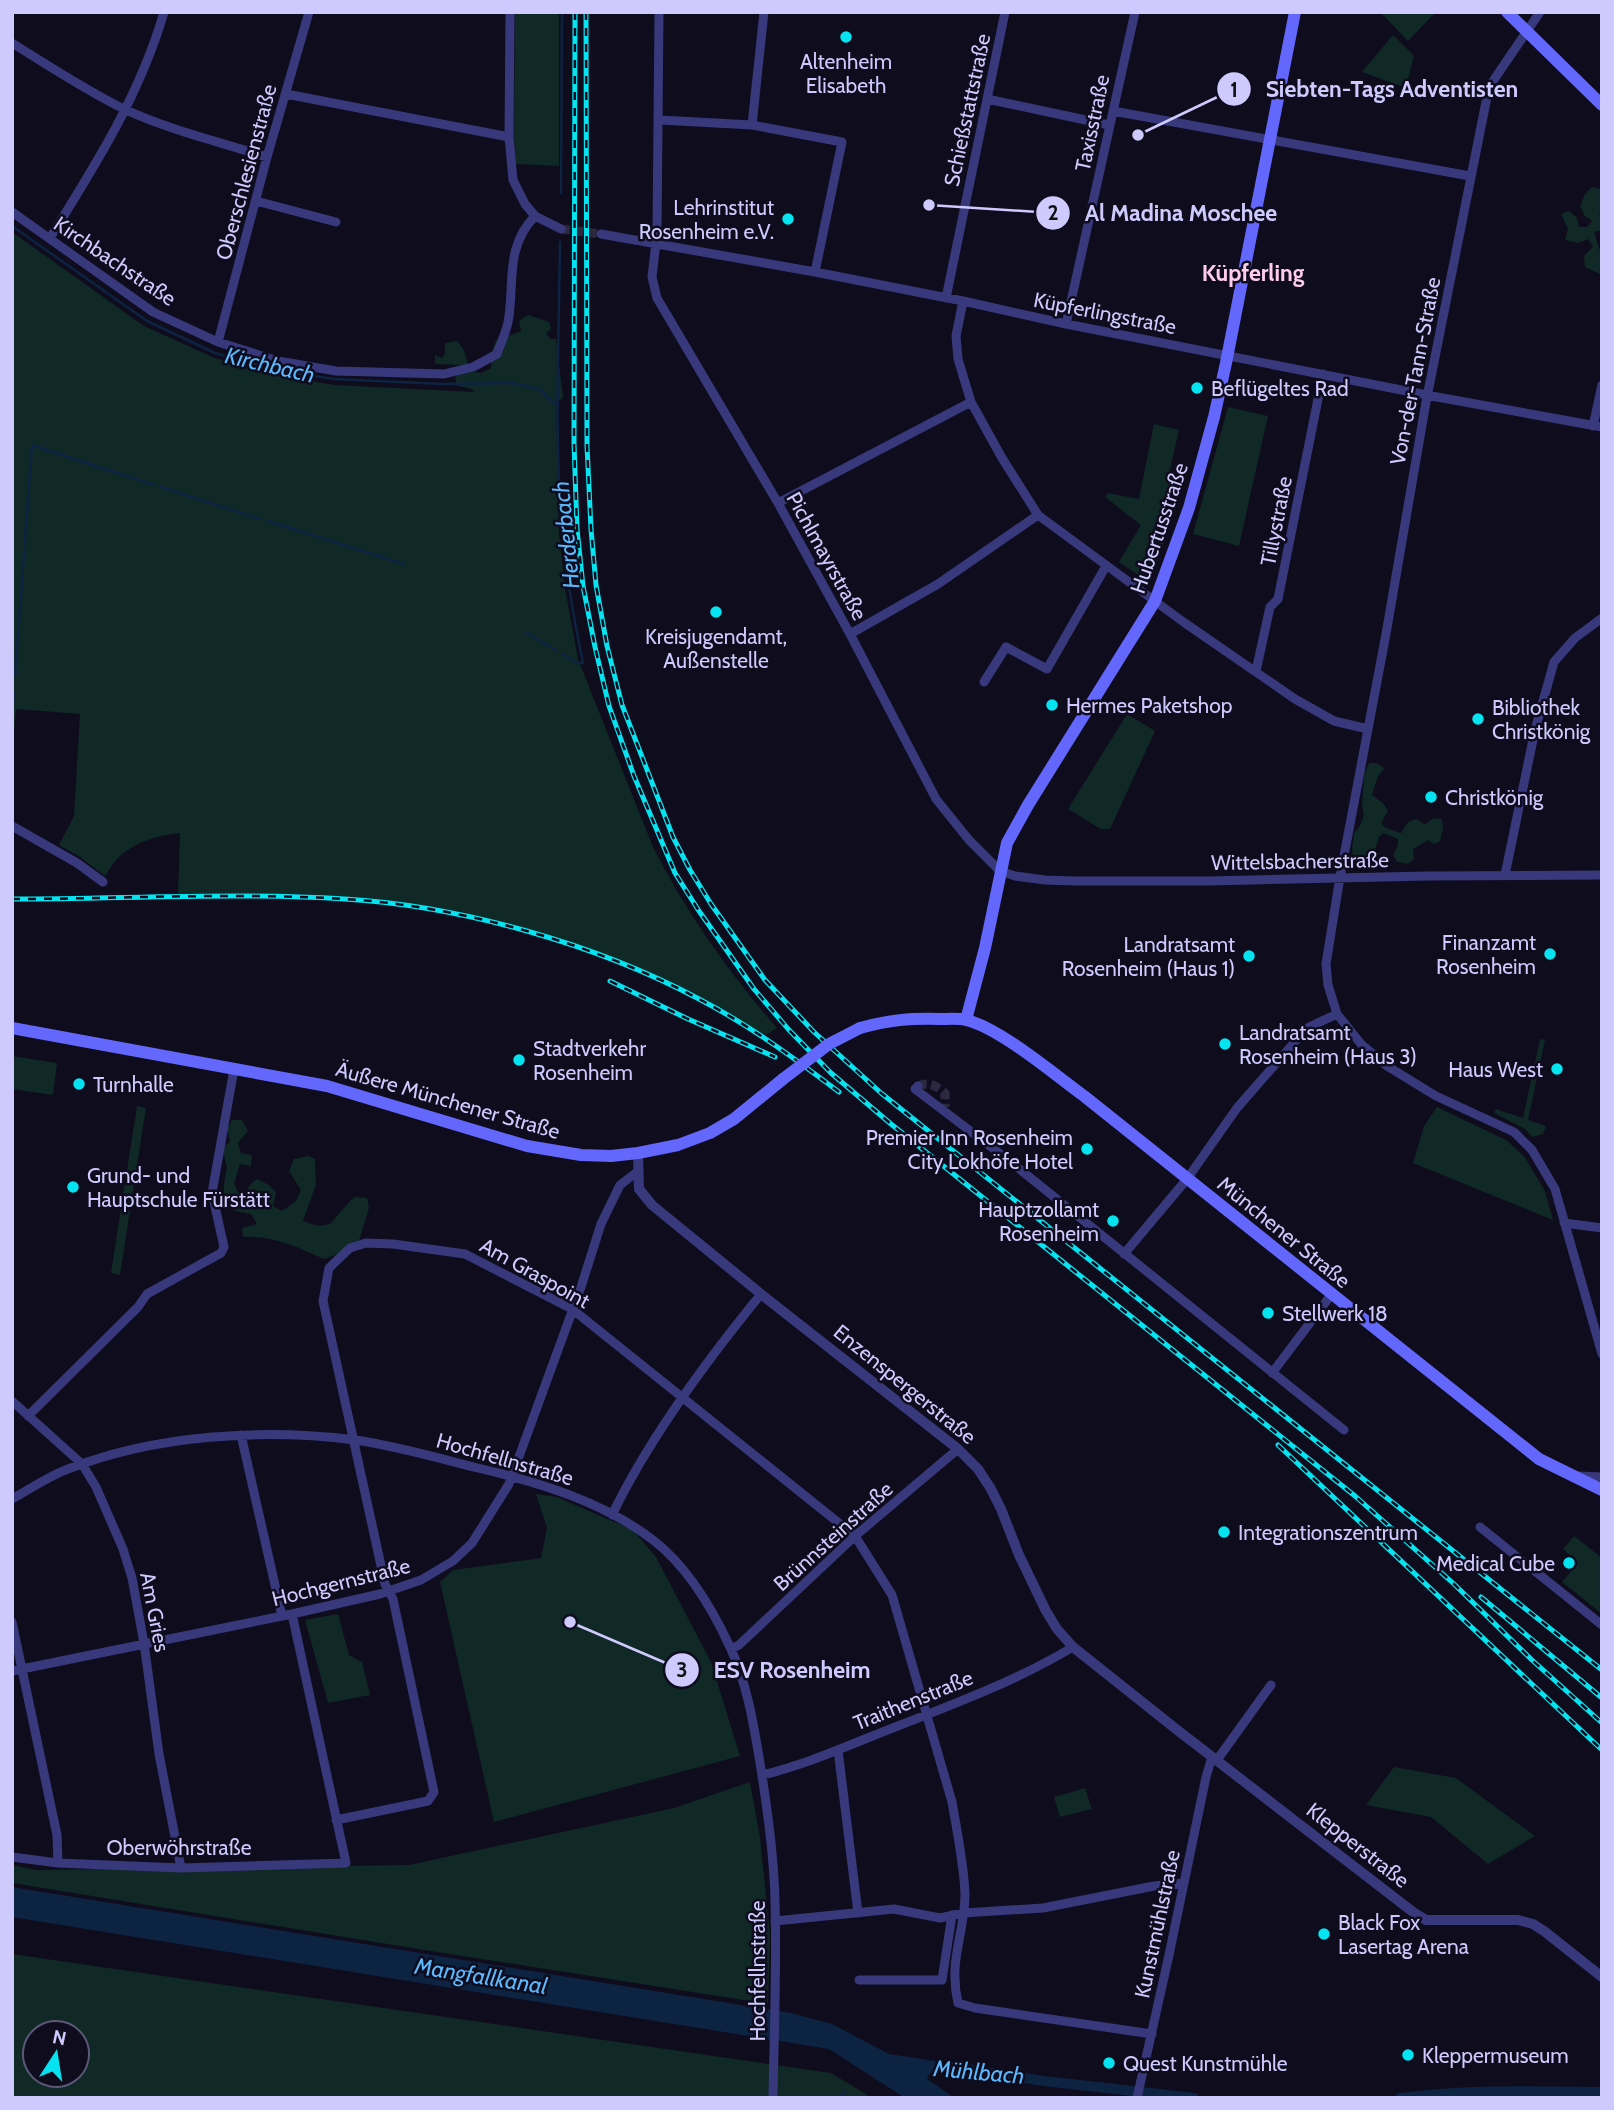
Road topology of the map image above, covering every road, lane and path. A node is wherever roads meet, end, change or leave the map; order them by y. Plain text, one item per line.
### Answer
1 (164, 12) edge
2 (309, 12) edge
3 (510, 12) edge
4 (659, 12) edge
5 (764, 12) edge
6 (1005, 12) edge
7 (1135, 12) edge
8 (1295, 12) edge
9 (1507, 12) edge
10 (1540, 12) edge
11 (1527, 31) junction
12 (12, 43) edge
13 (286, 94) junction
14 (986, 99) junction
15 (1602, 105) edge
16 (127, 110) junction
17 (1113, 111) junction
18 (660, 120) junction
19 (752, 125) junction
20 (1110, 125) junction
21 (509, 137) junction
22 (1270, 139) junction
23 (267, 157) junction
24 (1471, 176) junction
25 (256, 201) junction
26 (12, 212) edge
27 (535, 216) junction
28 (336, 222) dead end
29 (561, 229) tunnel mouth
30 (601, 234) tunnel mouth
31 (50, 239) junction
32 (656, 245) junction
33 (815, 272) junction
34 (946, 298) junction
35 (963, 301) junction
36 (1066, 324) junction
37 (218, 342) junction
38 (1227, 355) junction
39 (1323, 374) junction
40 (1602, 385) edge
41 (1427, 395) junction
42 (971, 402) junction
43 (1597, 426) edge
44 (778, 503) junction
45 (1038, 514) junction
46 (1106, 566) junction
47 (1155, 601) junction
48 (1602, 618) edge
49 (850, 635) junction
50 (1256, 671) junction
51 (984, 682) dead end
52 (1368, 729) junction
53 (12, 825) edge
54 (1000, 871) junction
55 (1505, 875) junction
56 (1602, 875) edge
57 (1340, 877) junction
58 (103, 882) dead end
59 (1337, 1014) junction
60 (966, 1020) junction
61 (12, 1028) edge
62 (234, 1069) junction
63 (918, 1086) dead end
64 (638, 1153) junction
65 (637, 1172) junction
66 (1187, 1179) junction
67 (1564, 1223) junction
68 (1602, 1228) edge
69 (1124, 1254) junction
70 (761, 1294) junction
71 (1331, 1295) junction
72 (572, 1309) junction
73 (1602, 1354) edge
74 (1272, 1373) junction
75 (683, 1398) junction
76 (12, 1401) edge
77 (28, 1416) junction
78 (1343, 1430) dead end
79 (241, 1435) junction
80 (353, 1440) junction
81 (958, 1449) junction
82 (82, 1464) junction
83 (512, 1476) junction
84 (1576, 1476) junction
85 (1602, 1477) edge
86 (1602, 1490) edge
87 (12, 1499) edge
88 (612, 1515) junction
89 (1480, 1527) dead end
90 (855, 1536) junction
91 (389, 1591) junction
92 (287, 1615) junction
93 (12, 1622) edge
94 (1602, 1625) edge
95 (144, 1643) junction
96 (1073, 1647) junction
97 (732, 1649) junction
98 (17, 1670) edge
99 (1271, 1685) dead end
100 (927, 1714) junction
101 (838, 1750) junction
102 (1214, 1759) junction
103 (762, 1775) junction
104 (336, 1820) junction
105 (12, 1857) edge
106 (58, 1863) junction
107 (181, 1868) junction
108 (1183, 1883) junction
109 (858, 1913) junction
110 (963, 1913) junction
111 (952, 1915) junction
112 (775, 1922) junction
113 (1602, 1977) edge
114 (859, 1980) dead end
115 (1152, 2034) junction
116 (773, 2098) edge
117 (1137, 2098) edge

1 - 16 street
2 - 13 street, Oberschlesienstraße
3 - 21 street
4 - 18 street, Pichlmayrstraße
5 - 19 street
6 - 14 street, Schießstattstraße
7 - 17 street, Taxisstraße
8 - 22 main road, Hubertusstraße
9 - 11 main road
10 - 11 street, Von-der-Tann-Straße
11 - 15 main road
11 - 24 street, Von-der-Tann-Straße
12 - 16 street
13 - 21 street
13 - 23 street, Oberschlesienstraße
14 - 20 street
14 - 34 street, Schießstattstraße
16 - 23 street
16 - 31 street
17 - 20 street, Taxisstraße
17 - 22 street
18 - 19 street
18 - 32 street, Pichlmayrstraße
19 - 33 street
20 - 36 street, Taxisstraße
21 - 27 street
22 - 24 street
22 - 38 main road, Hubertusstraße
23 - 25 street, Oberschlesienstraße
24 - 41 street, Von-der-Tann-Straße
25 - 28 street
25 - 37 street, Oberschlesienstraße
26 - 31 street, Kirchbachstraße
27 - 29 street
27 - 37 street, Kirchbachstraße
30 - 32 street, Küpferlingstraße
31 - 37 street, Kirchbachstraße
32 - 33 street, Küpferlingstraße
32 - 44 street, Pichlmayrstraße
33 - 34 street, Küpferlingstraße
34 - 35 street, Küpferlingstraße
35 - 36 street, Küpferlingstraße
35 - 42 street
36 - 38 street, Küpferlingstraße
38 - 39 street, Küpferlingstraße
38 - 47 main road, Hubertusstraße
39 - 41 street, Küpferlingstraße
39 - 50 street, Tillystraße
40 - 43 street
41 - 43 street, Küpferlingstraße
41 - 52 street, Von-der-Tann-Straße
42 - 44 street
42 - 45 street
44 - 49 street, Pichlmayrstraße
45 - 46 street
45 - 49 street
46 - 47 street
46 - 51 street
47 - 50 street
47 - 54 main road, Hubertusstraße
48 - 55 street
49 - 54 street, Pichlmayrstraße
50 - 52 street
52 - 57 street, Von-der-Tann-Straße
53 - 58 street
54 - 57 street, Wittelsbacherstraße
54 - 60 main road, Hubertusstraße
55 - 56 street, Wittelsbacherstraße
55 - 57 street, Wittelsbacherstraße
57 - 59 street, Von-der-Tann-Straße
59 - 66 street
59 - 67 street
60 - 64 main road, Äußere Münchener Straße, bridge
60 - 66 main road, Münchener Straße
61 - 62 main road, Äußere Münchener Straße
62 - 64 main road, Äußere Münchener Straße
62 - 77 street
63 - 69 street
64 - 65 street, Enzenspergerstraße
65 - 70 street, Enzenspergerstraße
65 - 72 street, Hochgernstraße
66 - 69 street
66 - 71 main road, Münchener Straße
67 - 68 street
67 - 73 street
69 - 74 street
70 - 75 street
70 - 81 street, Enzenspergerstraße
71 - 74 street
71 - 84 main road, Münchener Straße
72 - 75 street, Am Graspoint
72 - 80 street, Am Graspoint
72 - 83 street, Hochgernstraße
74 - 78 street
75 - 88 street
75 - 90 street, Am Graspoint
76 - 77 street, Am Gries
77 - 82 street, Am Gries
79 - 80 street, Hochfellnstraße
79 - 82 street, Hochfellnstraße
79 - 92 street
80 - 83 street, Hochfellnstraße
80 - 91 street, Am Graspoint
81 - 90 street, Brünnsteinstraße
81 - 96 street, Enzenspergerstraße
82 - 87 street, Hochfellnstraße
82 - 95 street, Am Gries
83 - 88 street, Hochfellnstraße
83 - 91 street, Hochgernstraße
84 - 85 street, Münchener Straße
84 - 86 main road, Münchener Straße
88 - 97 street, Hochfellnstraße
89 - 94 street
90 - 97 street, Brünnsteinstraße
90 - 100 street, Am Graspoint
91 - 92 street, Hochgernstraße
91 - 104 street, Am Graspoint
92 - 95 street, Hochgernstraße
92 - 104 street
93 - 98 street
95 - 98 street, Hochgernstraße
95 - 107 street, Am Gries
96 - 100 street, Traithenstraße
96 - 102 street, Enzenspergerstraße
97 - 103 street, Hochfellnstraße
98 - 106 street
99 - 102 street
100 - 101 street, Traithenstraße
100 - 110 street, Am Graspoint
101 - 103 street, Traithenstraße
101 - 109 street
102 - 108 street, Kunstmühlstraße
102 - 113 street, Klepperstraße
103 - 112 street, Hochfellnstraße
104 - 107 street, Oberwöhrstraße
105 - 106 street, Oberwöhrstraße
106 - 107 street, Oberwöhrstraße
108 - 110 street
108 - 115 street, Kunstmühlstraße
109 - 111 street
109 - 112 street
110 - 111 street
110 - 115 street, Am Graspoint
111 - 114 street
112 - 116 street, Hochfellnstraße
115 - 117 street, Kunstmühlstraße

